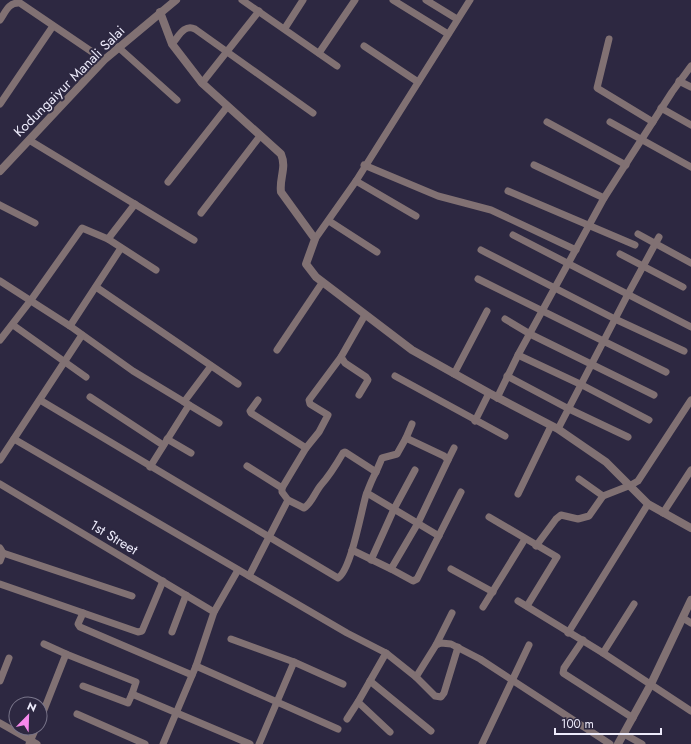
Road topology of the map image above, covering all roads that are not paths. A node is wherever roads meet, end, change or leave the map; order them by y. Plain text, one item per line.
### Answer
1 (176, 0) edge
2 (242, 0) edge
3 (303, 0) edge
4 (354, 0) edge
5 (393, 0) edge
6 (426, 0) edge
7 (470, 0) edge
8 (259, 11) junction
9 (160, 12) junction
10 (458, 19) junction
11 (0, 20) edge
12 (53, 26) junction
13 (285, 28) junction
14 (448, 34) junction
15 (609, 39) dead end
16 (172, 44) junction
17 (364, 46) dead end
18 (118, 47) junction
19 (227, 51) junction
20 (320, 53) junction
21 (104, 60) junction
22 (337, 66) dead end
23 (691, 66) edge
24 (679, 81) junction
25 (418, 82) junction
26 (202, 83) junction
27 (691, 87) edge
28 (177, 100) dead end
29 (0, 104) edge
30 (227, 107) junction
31 (662, 108) junction
32 (313, 113) dead end
33 (547, 122) dead end
34 (610, 122) dead end
35 (653, 122) junction
36 (691, 125) edge
37 (260, 136) junction
38 (29, 140) junction
39 (642, 140) junction
40 (534, 165) dead end
41 (364, 166) junction
42 (626, 166) junction
43 (691, 167) edge
44 (0, 170) edge
45 (356, 181) junction
46 (168, 182) dead end
47 (508, 191) dead end
48 (604, 198) junction
49 (135, 204) junction
50 (0, 205) edge
51 (201, 213) dead end
52 (416, 216) dead end
53 (328, 221) junction
54 (36, 223) dead end
55 (590, 226) junction
56 (638, 234) dead end
57 (513, 235) dead end
58 (108, 239) junction
59 (316, 239) junction
60 (194, 240) dead end
61 (658, 240) junction
62 (635, 245) dead end
63 (121, 248) junction
64 (481, 250) dead end
65 (576, 250) junction
66 (377, 252) dead end
67 (620, 254) dead end
68 (569, 262) junction
69 (691, 263) edge
70 (643, 266) junction
71 (156, 270) dead end
72 (478, 279) dead end
73 (0, 281) edge
74 (322, 283) junction
75 (96, 287) junction
76 (683, 287) dead end
77 (555, 288) junction
78 (628, 294) junction
79 (31, 300) junction
80 (487, 311) dead end
81 (542, 311) junction
82 (365, 315) junction
83 (505, 319) dead end
84 (615, 319) junction
85 (13, 325) junction
86 (70, 326) junction
87 (691, 327) edge
88 (530, 334) junction
89 (82, 336) junction
90 (0, 340) edge
91 (603, 342) junction
92 (277, 350) dead end
93 (684, 351) dead end
94 (518, 355) junction
95 (341, 357) junction
96 (64, 362) junction
97 (593, 365) junction
98 (211, 366) junction
99 (666, 372) dead end
100 (454, 374) junction
101 (395, 376) dead end
102 (507, 376) junction
103 (86, 377) dead end
104 (238, 384) dead end
105 (582, 385) junction
106 (359, 395) dead end
107 (493, 395) junction
108 (654, 395) dead end
109 (90, 397) dead end
110 (40, 400) junction
111 (258, 400) dead end
112 (691, 400) edge
113 (186, 404) junction
114 (569, 409) junction
115 (649, 420) dead end
116 (475, 421) junction
117 (219, 423) dead end
118 (412, 424) dead end
119 (555, 428) junction
120 (505, 436) dead end
121 (628, 437) dead end
122 (406, 438) junction
123 (14, 439) junction
124 (165, 442) junction
125 (306, 448) junction
126 (454, 448) dead end
127 (191, 453) dead end
128 (0, 460) edge
129 (448, 460) junction
130 (247, 466) dead end
131 (150, 467) junction
132 (415, 470) dead end
133 (691, 470) edge
134 (376, 472) junction
135 (579, 478) dead end
136 (0, 484) edge
137 (631, 485) junction
138 (282, 488) junction
139 (461, 492) dead end
140 (367, 493) junction
141 (518, 494) dead end
142 (603, 496) junction
143 (288, 500) junction
144 (648, 504) junction
145 (394, 509) junction
146 (663, 513) junction
147 (490, 517) dead end
148 (418, 522) junction
149 (691, 527) edge
150 (439, 536) junction
151 (269, 537) junction
152 (525, 539) junction
153 (536, 546) junction
154 (2, 550) edge
155 (352, 550) junction
156 (371, 560) junction
157 (0, 562) edge
158 (391, 569) junction
159 (451, 569) dead end
160 (238, 570) junction
161 (249, 576) junction
162 (163, 581) junction
163 (0, 584) edge
164 (493, 592) junction
165 (186, 595) junction
166 (132, 596) dead end
167 (691, 600) edge
168 (518, 601) dead end
169 (634, 604) dead end
170 (527, 606) junction
171 (483, 607) dead end
172 (214, 612) junction
173 (83, 613) junction
174 (452, 613) dead end
175 (683, 618) junction
176 (691, 623) edge
177 (172, 632) dead end
178 (568, 633) junction
179 (230, 639) dead end
180 (583, 640) junction
181 (44, 644) dead end
182 (436, 645) junction
183 (529, 645) dead end
184 (458, 647) junction
185 (386, 653) junction
186 (604, 653) junction
187 (66, 654) junction
188 (9, 658) dead end
189 (294, 662) junction
190 (196, 666) junction
191 (192, 675) junction
192 (416, 677) junction
193 (513, 680) junction
194 (0, 681) edge
195 (370, 681) junction
196 (343, 684) dead end
197 (652, 684) junction
198 (83, 686) dead end
199 (132, 694) junction
200 (48, 700) edge
201 (358, 702) junction
202 (276, 703) junction
203 (691, 711) edge
204 (77, 714) dead end
205 (176, 714) junction
206 (633, 718) junction
207 (347, 719) dead end
208 (0, 722) edge
209 (338, 729) dead end
210 (431, 731) dead end
211 (390, 732) dead end
212 (624, 734) junction
213 (32, 743) edge
214 (145, 744) edge
215 (163, 744) edge
216 (250, 744) edge
217 (259, 744) edge
218 (482, 744) edge
219 (610, 744) edge
220 (618, 744) edge
221 (642, 744) edge

1 - 9 street, Kodungaiyur Manali Salai
2 - 8 street
3 - 13 street
4 - 20 street
5 - 14 street
6 - 10 street
7 - 10 street
8 - 13 street
8 - 19 street
9 - 16 street
9 - 18 street, Kodungaiyur Manali Salai
10 - 14 street
11 - 12 street
12 - 21 street
12 - 29 street
13 - 20 street
14 - 25 street
15 - 35 street
16 - 19 street
16 - 26 street
17 - 25 street
18 - 21 street, Kodungaiyur Manali Salai
18 - 28 street
19 - 26 street
19 - 32 street
20 - 22 street
21 - 38 street, Kodungaiyur Manali Salai
23 - 24 street
24 - 27 street
24 - 31 street
25 - 41 street
26 - 30 street
30 - 37 street
30 - 46 street
31 - 35 street
31 - 36 street
33 - 42 street
34 - 39 street
35 - 39 street
37 - 51 street
37 - 59 street
38 - 44 street, Kodungaiyur Manali Salai
38 - 49 street
39 - 42 street
39 - 43 street
40 - 48 street
41 - 45 street
41 - 65 street
42 - 48 street
45 - 52 street
45 - 53 street
47 - 55 street
48 - 55 street
49 - 58 street
49 - 60 street
50 - 54 street
53 - 59 street
53 - 66 street
55 - 62 street
55 - 65 street
56 - 61 street
57 - 68 street
58 - 63 street
58 - 79 street
59 - 74 street
61 - 69 street
61 - 70 street
63 - 71 street
63 - 75 street
64 - 77 street
65 - 68 street
67 - 70 street
68 - 77 street
68 - 78 street
70 - 76 street
70 - 78 street
72 - 81 street
73 - 79 street
74 - 82 street
74 - 92 street
75 - 86 street
75 - 98 street
77 - 81 street
77 - 84 street
78 - 84 street
78 - 87 street
79 - 85 street
79 - 86 street
80 - 100 street
81 - 88 street
81 - 91 street
82 - 95 street
82 - 100 street
83 - 88 street
84 - 91 street
84 - 93 street
85 - 90 street
85 - 96 street
86 - 89 street
88 - 94 street
88 - 97 street
89 - 96 street
89 - 113 street
91 - 97 street
91 - 99 street
94 - 102 street
94 - 105 street
95 - 106 street
95 - 125 street
96 - 103 street
96 - 110 street
97 - 105 street
97 - 108 street
98 - 104 street
98 - 113 street
100 - 107 street
101 - 116 street
102 - 107 street
102 - 114 street
105 - 114 street
105 - 115 street
107 - 116 street
107 - 119 street
109 - 124 street
110 - 123 street
110 - 131 street
111 - 125 street
112 - 137 street
113 - 117 street
113 - 124 street
114 - 119 street
114 - 121 street
116 - 120 street
118 - 122 street
119 - 137 street
119 - 141 street
122 - 129 street
122 - 134 street
123 - 128 street
123 - 160 street
124 - 127 street
124 - 131 street
125 - 138 street
126 - 129 street
129 - 148 street
130 - 138 street
131 - 151 street
132 - 145 street
133 - 146 street
134 - 140 street
134 - 143 street
135 - 142 street
136 - 162 street, 1st Street
137 - 142 street
137 - 144 street
138 - 143 street
139 - 150 street
140 - 145 street
140 - 155 street
142 - 153 street
143 - 151 street
144 - 146 street
144 - 178 street
145 - 148 street
145 - 156 street
146 - 149 street
147 - 152 street
148 - 150 street
148 - 158 street
150 - 158 street
151 - 155 street
151 - 161 street
152 - 153 street
152 - 164 street
153 - 170 street
154 - 157 street
154 - 166 street
155 - 156 street
156 - 158 street
159 - 164 street
160 - 161 street
160 - 172 street
161 - 185 street
162 - 165 street, 1st Street
162 - 173 street
163 - 173 street
164 - 171 street
165 - 172 street, 1st Street
165 - 177 street
167 - 175 street
168 - 170 street
169 - 186 street
170 - 178 street
172 - 190 street
173 - 191 street
174 - 182 street
175 - 176 street
175 - 197 street
178 - 180 street
179 - 189 street
180 - 186 street
180 - 206 street
181 - 187 street
182 - 184 street
182 - 192 street
183 - 193 street
184 - 192 street
184 - 193 street
185 - 192 street
185 - 195 street
186 - 197 street
187 - 199 street
187 - 200 street
188 - 194 street
189 - 196 street
189 - 202 street
190 - 191 street
190 - 202 street
191 - 205 street
193 - 218 street
193 - 219 street
195 - 201 street
195 - 210 street
197 - 203 street
197 - 206 street
198 - 199 street
199 - 205 street
201 - 207 street
201 - 211 street
202 - 209 street
202 - 217 street
204 - 214 street
205 - 215 street
205 - 216 street
206 - 212 street
208 - 213 street
212 - 220 street
212 - 221 street

